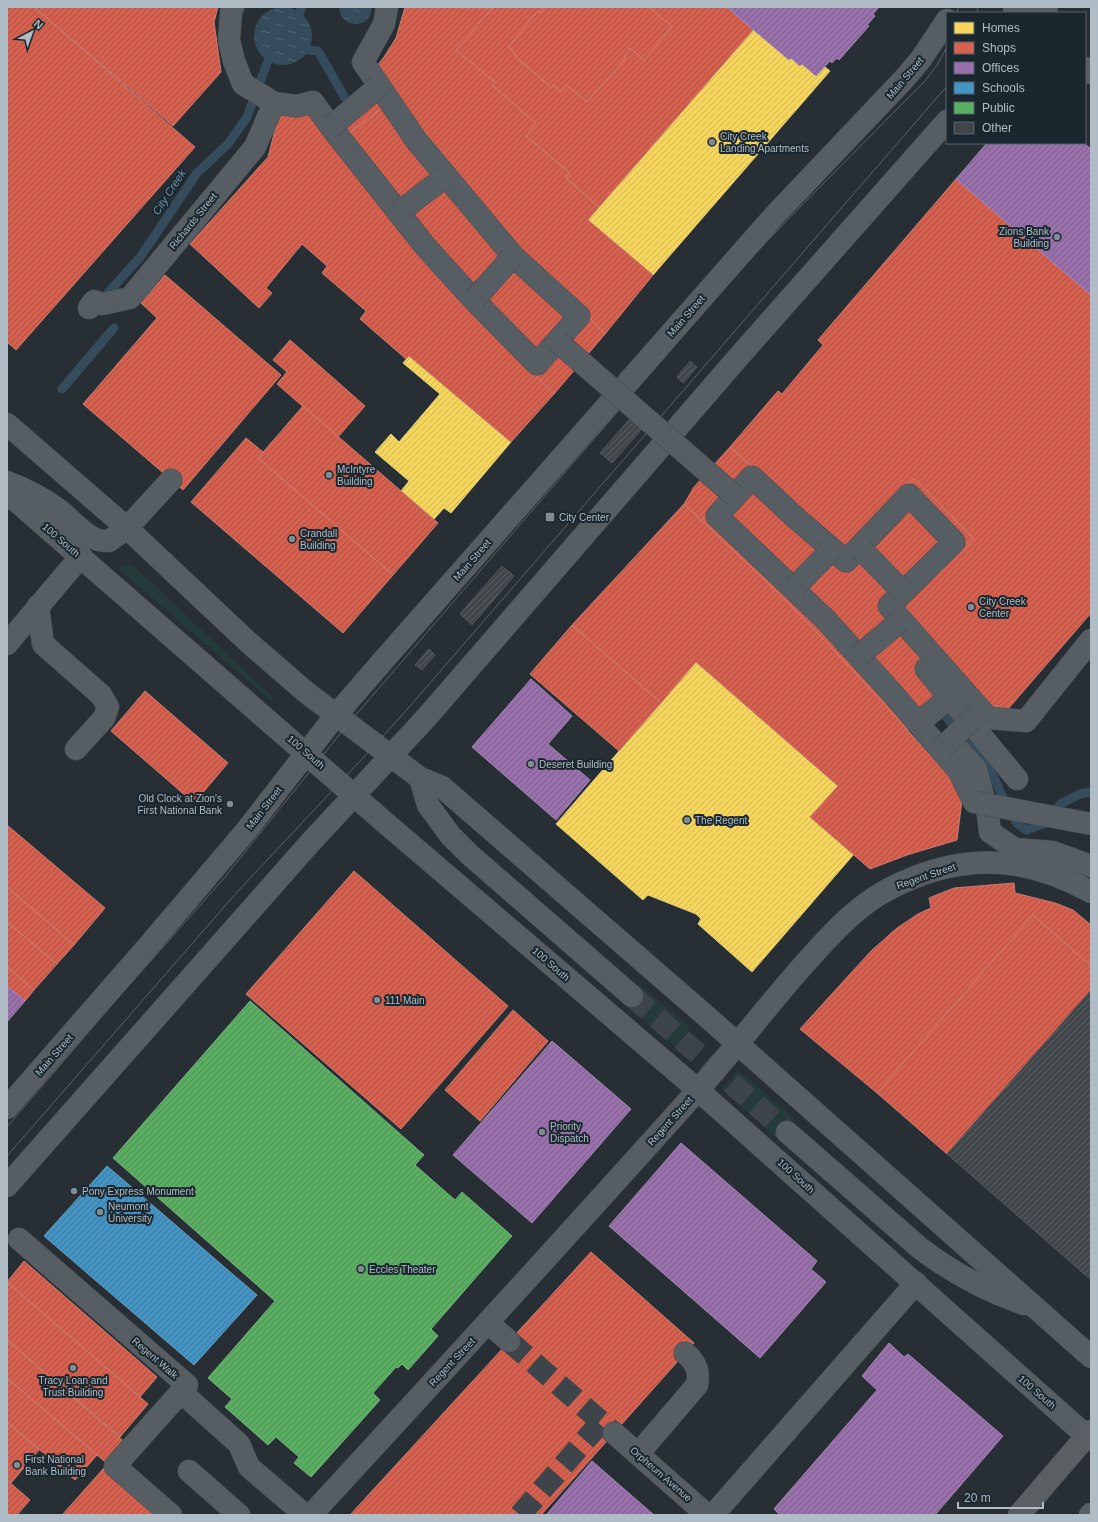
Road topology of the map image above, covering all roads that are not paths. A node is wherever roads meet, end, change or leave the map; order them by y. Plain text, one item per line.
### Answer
1 (233, 7) edge
2 (387, 7) edge
3 (946, 22) edge
4 (370, 85) junction
5 (274, 103) junction
6 (328, 105) dead end
7 (946, 122) edge
8 (331, 128) junction
9 (446, 176) junction
10 (398, 213) junction
11 (513, 256) junction
12 (474, 300) junction
13 (89, 308) dead end
14 (574, 322) junction
15 (557, 341) junction
16 (543, 358) junction
17 (7, 424) edge
18 (171, 480) dead end
19 (7, 482) edge
20 (7, 493) edge
21 (734, 497) junction
22 (127, 528) junction
23 (859, 547) junction
24 (832, 549) junction
25 (81, 556) junction
26 (794, 588) junction
27 (903, 592) junction
28 (38, 606) junction
29 (901, 620) junction
30 (1091, 640) edge
31 (7, 644) edge
32 (859, 656) junction
33 (949, 698) junction
34 (981, 711) junction
35 (336, 715) junction
36 (927, 716) junction
37 (76, 749) dead end
38 (941, 749) junction
39 (306, 753) junction
40 (392, 756) junction
41 (420, 778) junction
42 (1017, 779) dead end
43 (355, 795) junction
44 (1091, 824) edge
45 (1013, 856) junction
46 (1091, 865) edge
47 (1091, 892) edge
48 (632, 996) tunnel mouth
49 (738, 1044) junction
50 (698, 1090) junction
51 (7, 1108) edge
52 (787, 1132) tunnel mouth
53 (7, 1186) edge
54 (19, 1239) dead end
55 (916, 1283) junction
56 (1036, 1309) junction
57 (488, 1323) junction
58 (509, 1341) tunnel mouth
59 (685, 1353) dead end
60 (1091, 1357) edge
61 (178, 1383) junction
62 (1090, 1436) edge
63 (189, 1471) dead end
64 (171, 1515) edge
65 (239, 1515) edge
66 (305, 1515) edge
67 (310, 1515) edge
68 (707, 1515) edge
69 (714, 1515) edge
70 (1019, 1515) edge

1 - 5 street
2 - 4 street
3 - 35 street, Main Street
4 - 8 street, bridge
4 - 9 street
4 - 14 street
5 - 8 street
5 - 13 street, Richards Street
6 - 16 street
7 - 40 street
8 - 10 street
9 - 10 street, bridge
9 - 11 street
10 - 12 street
11 - 12 street, bridge
11 - 14 street
12 - 16 street
14 - 15 street
15 - 16 street
15 - 21 street, bridge
17 - 22 street
18 - 22 street
19 - 22 street
20 - 25 street, 100 South
21 - 24 street
21 - 26 street
21 - 33 street
21 - 36 street
22 - 35 street
23 - 24 street
23 - 27 street, bridge
23 - 27 street
24 - 26 street, bridge
25 - 28 street
25 - 39 street, 100 South
26 - 32 street
27 - 29 street
28 - 31 street
28 - 37 street
29 - 32 street, bridge
29 - 34 street
30 - 34 street
32 - 38 street
33 - 36 street
33 - 42 street
34 - 38 street, bridge
35 - 39 street, Main Street
35 - 40 street
36 - 45 street
38 - 44 street, bridge
39 - 43 street, 100 South
39 - 51 street, Main Street
40 - 41 street
40 - 43 street
41 - 48 street
41 - 49 street
43 - 50 street, 100 South
43 - 53 street
45 - 46 street
45 - 47 street, Regent Street
45 - 49 street, Regent Street
49 - 50 street, Regent Street
49 - 56 street
50 - 55 street, 100 South
50 - 57 street, Regent Street
52 - 56 street
54 - 61 street, Regent Walk
55 - 62 street, 100 South
55 - 69 street
56 - 60 street
57 - 58 street
57 - 67 street, Regent Street
59 - 68 street, Orpheum Avenue
61 - 64 street
61 - 66 street, Regent Walk
62 - 70 main road
63 - 65 street

